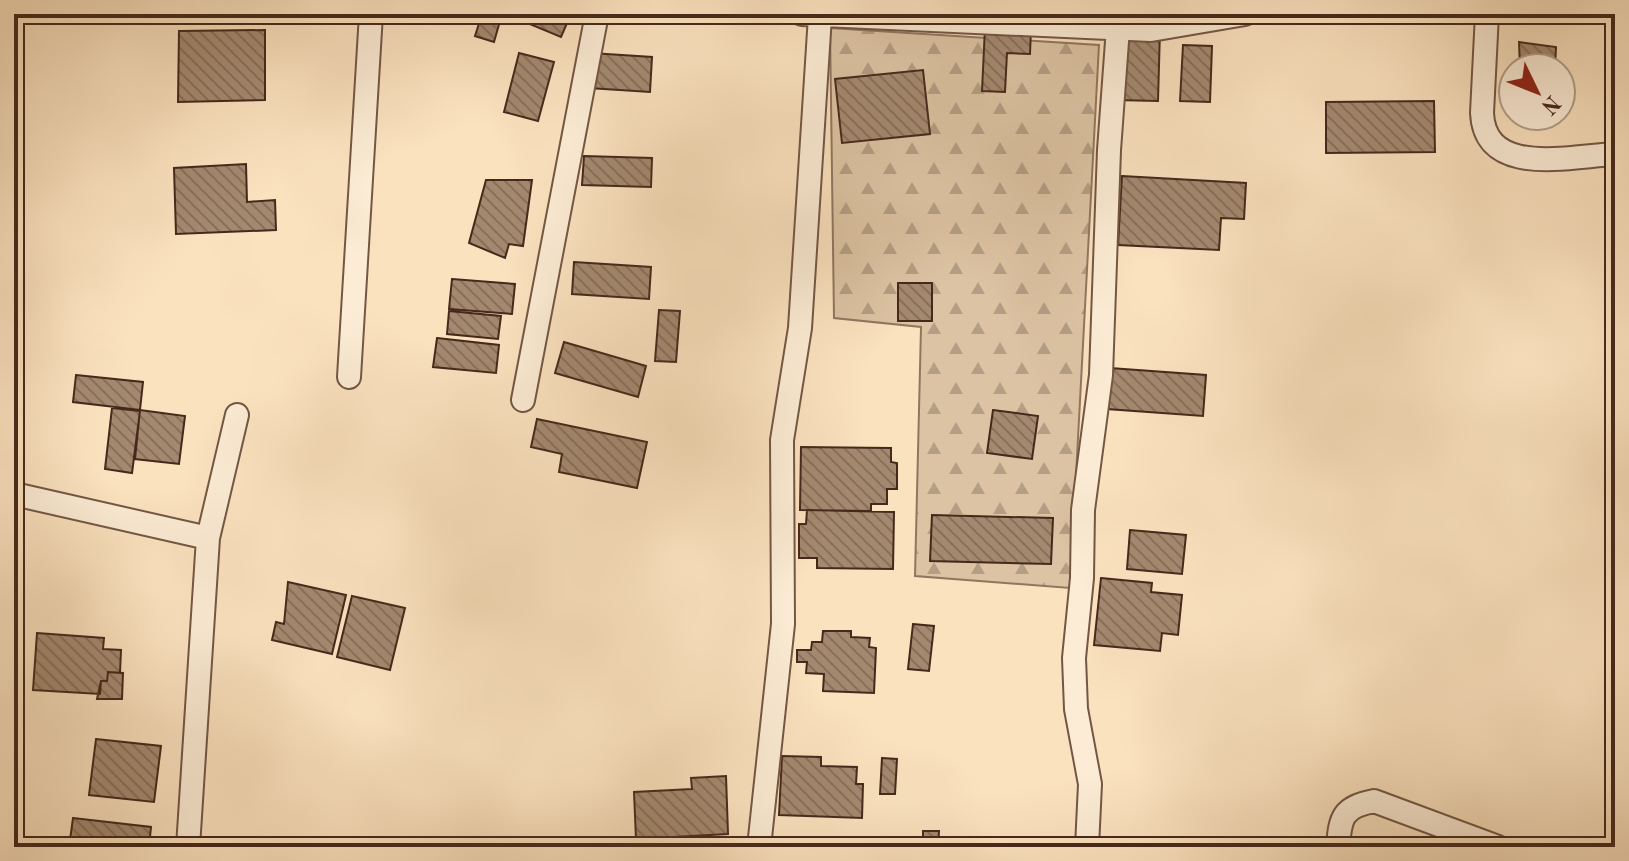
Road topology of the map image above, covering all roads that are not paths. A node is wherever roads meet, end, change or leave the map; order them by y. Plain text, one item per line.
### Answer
1 (371, 14) edge
2 (597, 14) edge
3 (1245, 14) edge
4 (1487, 14) edge
5 (811, 15) edge
6 (1118, 28) junction
7 (1615, 154) edge
8 (349, 377) dead end
9 (523, 400) dead end
10 (237, 415) dead end
11 (14, 494) edge
12 (208, 538) junction
13 (188, 847) edge
14 (759, 847) edge
15 (1087, 847) edge
16 (1338, 847) edge
17 (1498, 847) edge

1 - 8 street
2 - 9 street
3 - 6 street
4 - 7 street
5 - 6 street
5 - 14 street
6 - 15 street
10 - 12 street
11 - 12 street
12 - 13 street
16 - 17 street

